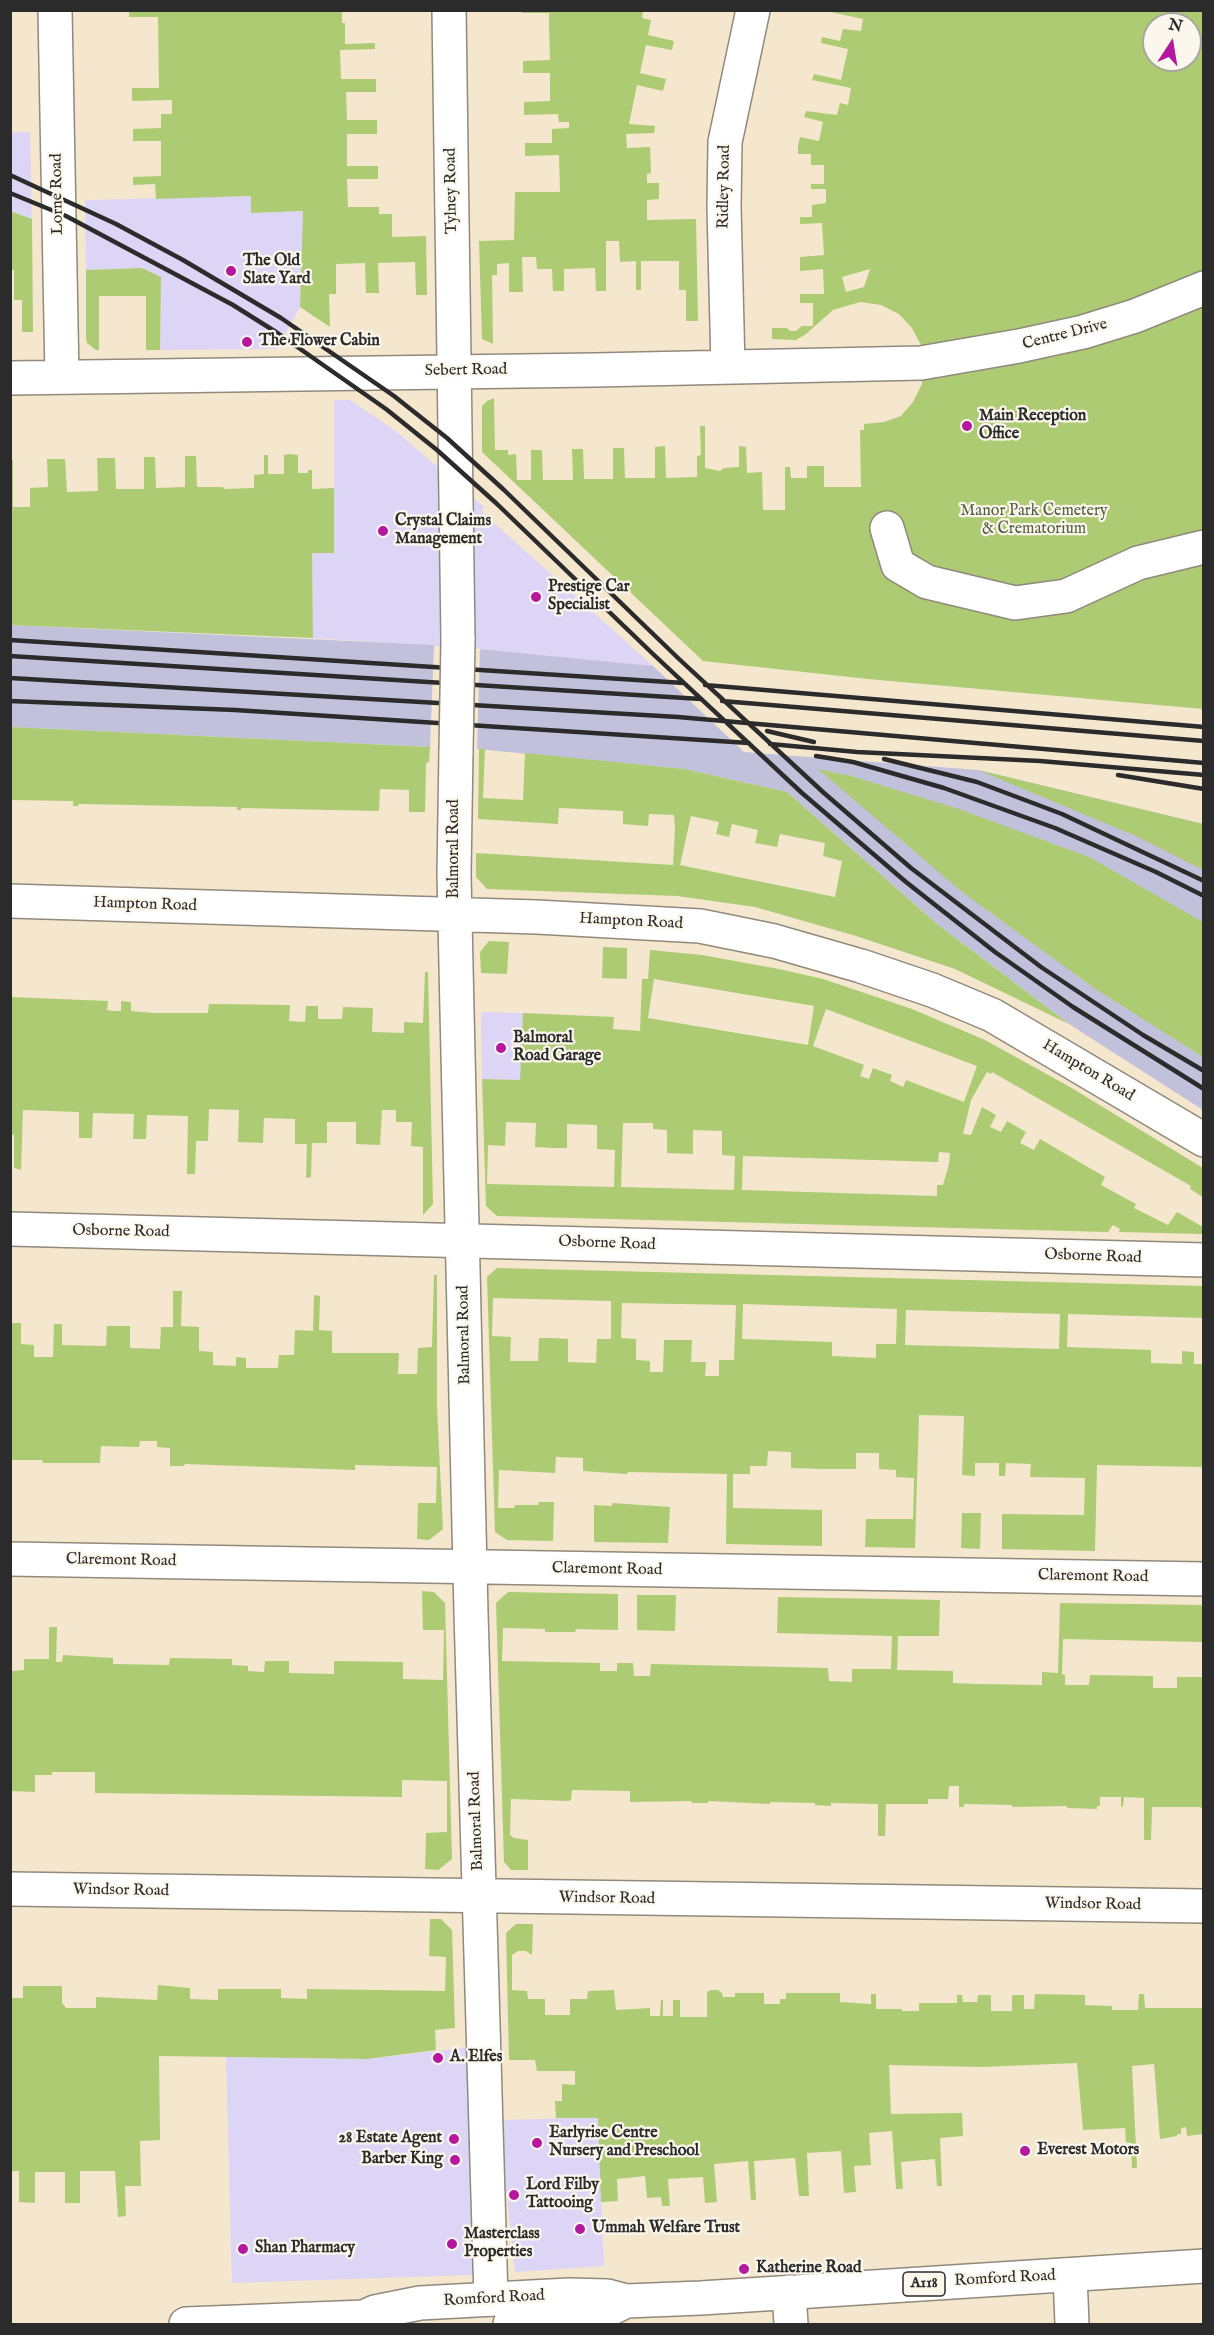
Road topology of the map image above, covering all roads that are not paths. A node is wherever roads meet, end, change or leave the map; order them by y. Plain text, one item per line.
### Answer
1 (54, 10) edge
2 (449, 10) edge
3 (753, 10) edge
4 (1203, 288) edge
5 (921, 363) joint
6 (728, 367) junction
7 (455, 371) junction
8 (62, 377) junction
9 (10, 378) edge
10 (887, 528) dead end
11 (1203, 547) edge
12 (10, 901) edge
13 (455, 914) junction
14 (1203, 1140) edge
15 (10, 1230) edge
16 (463, 1240) junction
17 (1203, 1260) edge
18 (10, 1559) edge
19 (470, 1567) junction
20 (1203, 1579) edge
21 (10, 1889) edge
22 (480, 1897) junction
23 (1203, 1906) edge
24 (1203, 2266) edge
25 (1070, 2276) junction
26 (789, 2292) junction
27 (364, 2318) junction
28 (496, 2318) edge
29 (186, 2325) edge
30 (397, 2325) edge
31 (791, 2325) edge
32 (1072, 2325) edge

1 - 8 street, Lorne Road
2 - 7 street, Tylney Road
3 - 6 street, Ridley Road
4 - 5 street, Centre Drive
5 - 6 street, Sebert Road
6 - 7 street, Sebert Road
7 - 8 street, Sebert Road
7 - 13 street, Balmoral Road, bridge
8 - 9 street, Sebert Road
10 - 11 street
12 - 13 street, Hampton Road
13 - 14 street, Hampton Road
13 - 16 street, Balmoral Road
15 - 16 street, Osborne Road
16 - 17 street, Osborne Road
16 - 19 street, Balmoral Road
18 - 19 street, Claremont Road
19 - 20 street, Claremont Road
19 - 22 street, Balmoral Road
21 - 22 street, Windsor Road
22 - 23 street, Windsor Road
22 - 28 street, Balmoral Road
24 - 25 street, Romford Road / A118
25 - 26 street, Romford Road / A118
25 - 32 street
26 - 28 street, Romford Road / A118
26 - 31 street
27 - 28 street, Romford Road / A118
27 - 29 street, Romford Road / A118
27 - 30 street, Romford Road / A118

